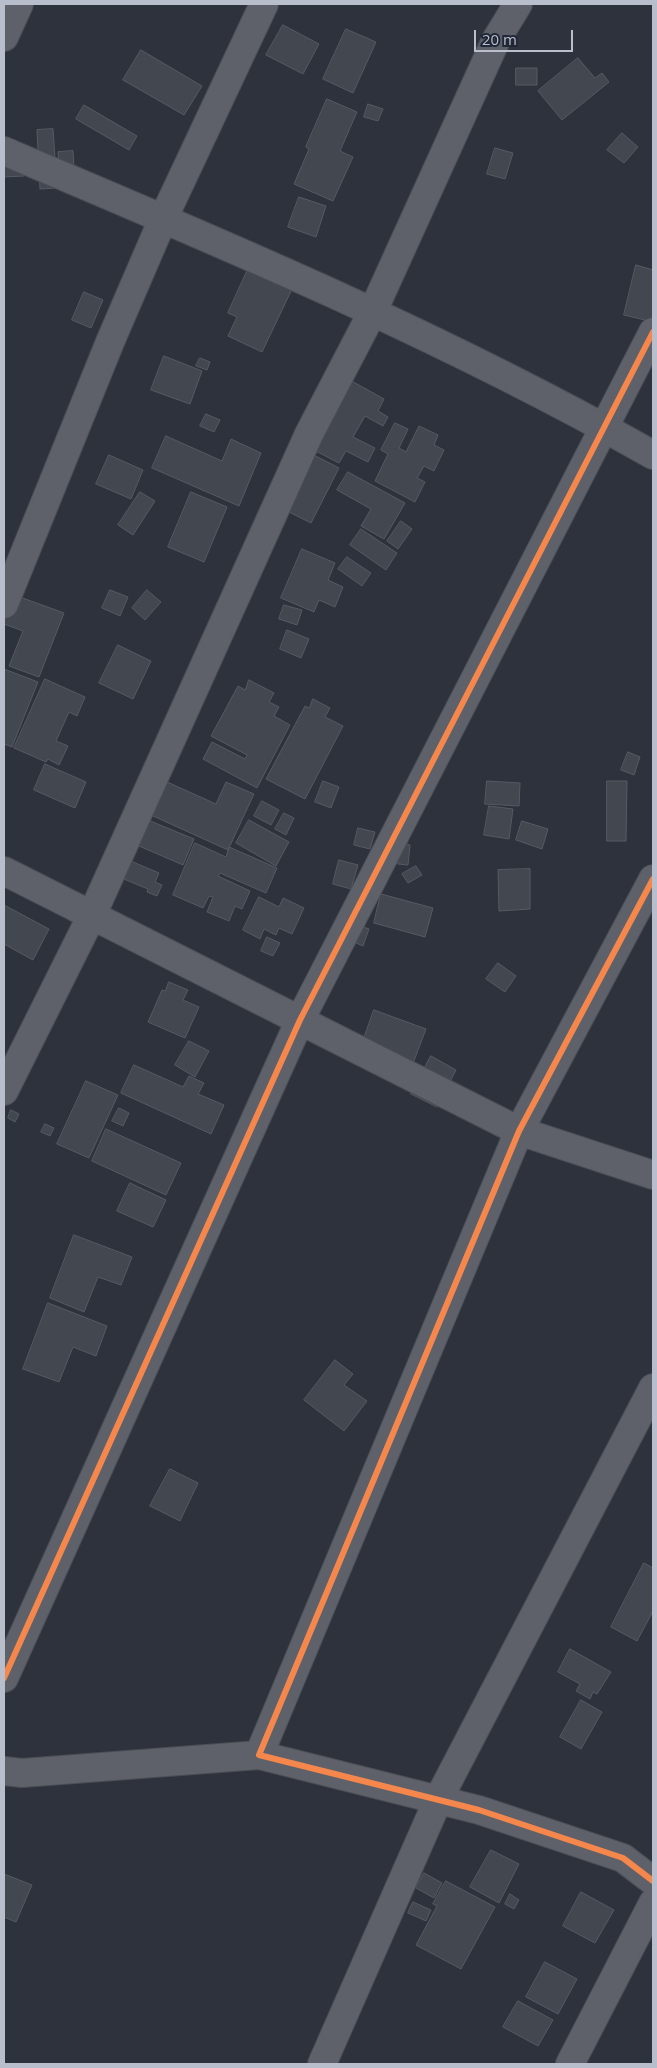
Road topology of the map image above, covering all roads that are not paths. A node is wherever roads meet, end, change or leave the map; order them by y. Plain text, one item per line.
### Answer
1 (19, 4) edge
2 (264, 4) edge
3 (518, 4) edge
4 (4, 37) edge
5 (4, 152) edge
6 (163, 219) junction
7 (373, 311) junction
8 (653, 332) edge
9 (606, 428) junction
10 (653, 455) edge
11 (4, 604) edge
12 (4, 871) edge
13 (653, 879) edge
14 (92, 915) junction
15 (300, 1020) junction
16 (4, 1092) edge
17 (519, 1131) junction
18 (653, 1175) edge
19 (653, 1388) edge
20 (4, 1678) edge
21 (259, 1755) junction
22 (4, 1771) edge
23 (438, 1800) junction
24 (653, 1881) edge
25 (653, 1903) edge
26 (322, 2064) edge
27 (570, 2064) edge

1 - 4 street
2 - 6 street
3 - 7 street
5 - 6 street
6 - 7 street
6 - 11 street
7 - 9 street
7 - 14 street
8 - 9 street
9 - 10 street
9 - 15 street
12 - 14 street
13 - 17 street
14 - 15 street
14 - 16 street
15 - 17 street
15 - 20 street
17 - 18 street
17 - 21 street
19 - 23 street
21 - 22 street
21 - 23 street
23 - 24 street
23 - 26 street
25 - 27 street

